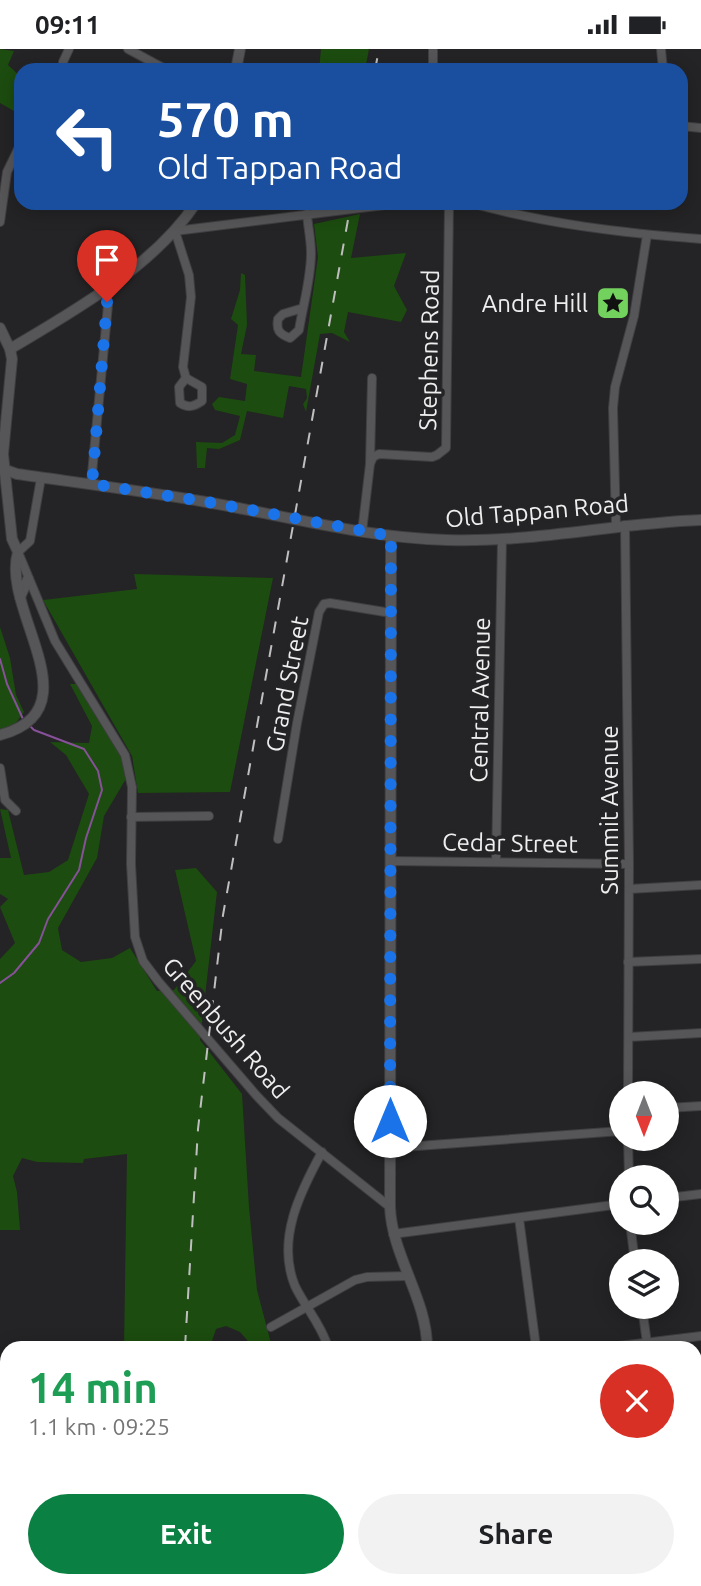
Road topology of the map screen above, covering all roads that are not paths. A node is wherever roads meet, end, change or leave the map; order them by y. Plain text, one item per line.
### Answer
1 (69, 49) edge
2 (128, 49) edge
3 (63, 62) dead end
4 (154, 63) edge
5 (14, 157) edge
6 (192, 210) edge
7 (341, 210) edge
8 (449, 210) edge
9 (515, 210) edge
10 (307, 214) junction
11 (0, 222) edge
12 (175, 231) junction
13 (647, 235) junction
14 (701, 240) edge
15 (105, 291) junction
16 (303, 308) dead end
17 (0, 328) edge
18 (10, 349) junction
19 (186, 378) dead end
20 (372, 378) dead end
21 (370, 464) junction
22 (2, 469) edge
23 (41, 478) junction
24 (92, 484) junction
25 (701, 520) edge
26 (620, 525) junction
27 (362, 532) junction
28 (391, 536) junction
29 (502, 539) junction
30 (18, 552) junction
31 (28, 579) junction
32 (18, 603) junction
33 (391, 613) junction
34 (0, 735) edge
35 (0, 768) edge
36 (16, 811) dead end
37 (208, 816) dead end
38 (131, 817) junction
39 (278, 839) dead end
40 (390, 861) junction
41 (496, 862) junction
42 (629, 864) junction
43 (701, 885) edge
44 (629, 889) junction
45 (701, 959) edge
46 (628, 962) junction
47 (701, 1033) edge
48 (629, 1037) junction
49 (628, 1081) edge
50 (701, 1106) edge
51 (679, 1107) edge
52 (609, 1132) edge
53 (390, 1148) junction
54 (322, 1152) junction
55 (701, 1194) edge
56 (679, 1197) edge
57 (609, 1206) edge
58 (390, 1207) junction
59 (519, 1218) junction
60 (393, 1234) junction
61 (408, 1276) junction
62 (307, 1305) junction
63 (644, 1319) edge
64 (271, 1327) dead end
65 (701, 1336) edge
66 (326, 1341) edge
67 (426, 1341) edge
68 (535, 1341) edge
69 (647, 1341) edge
70 (662, 1341) edge

1 - 3 street
2 - 4 street
5 - 11 street
6 - 12 street
7 - 10 street
8 - 21 street, Stephens Road
9 - 13 street
10 - 12 street
10 - 16 street
12 - 15 street
12 - 19 street
13 - 14 street
13 - 26 street
15 - 18 street
15 - 24 street
17 - 18 street
18 - 22 street
20 - 21 street
21 - 27 street
22 - 23 street, Old Tappan Road
22 - 30 street
23 - 24 street, Old Tappan Road
23 - 30 street
24 - 27 street, Old Tappan Road
25 - 26 street, Old Tappan Road
26 - 29 street, Old Tappan Road
26 - 42 street, Summit Avenue
27 - 28 street, Old Tappan Road
28 - 29 street, Old Tappan Road
28 - 33 street
29 - 41 street, Central Avenue
30 - 31 street, Greenbush Road
30 - 32 street
31 - 32 street
31 - 38 street, Greenbush Road
32 - 34 street
33 - 39 street, Grand Street
33 - 40 street
35 - 36 street
37 - 38 street
38 - 54 street, Greenbush Road
40 - 41 street, Cedar Street
40 - 53 street
41 - 42 street, Cedar Street
42 - 44 street, Summit Avenue
43 - 44 street
44 - 46 street, Summit Avenue
45 - 46 street
46 - 48 street, Summit Avenue
47 - 48 street
48 - 49 street, Summit Avenue
50 - 51 street
52 - 53 street
53 - 58 street
54 - 58 street, Greenbush Road
54 - 62 street
55 - 56 street
57 - 59 street
58 - 60 street
59 - 60 street
59 - 68 street
60 - 61 street
61 - 62 street
61 - 67 street
62 - 64 street
62 - 66 street
63 - 69 street
65 - 70 street

